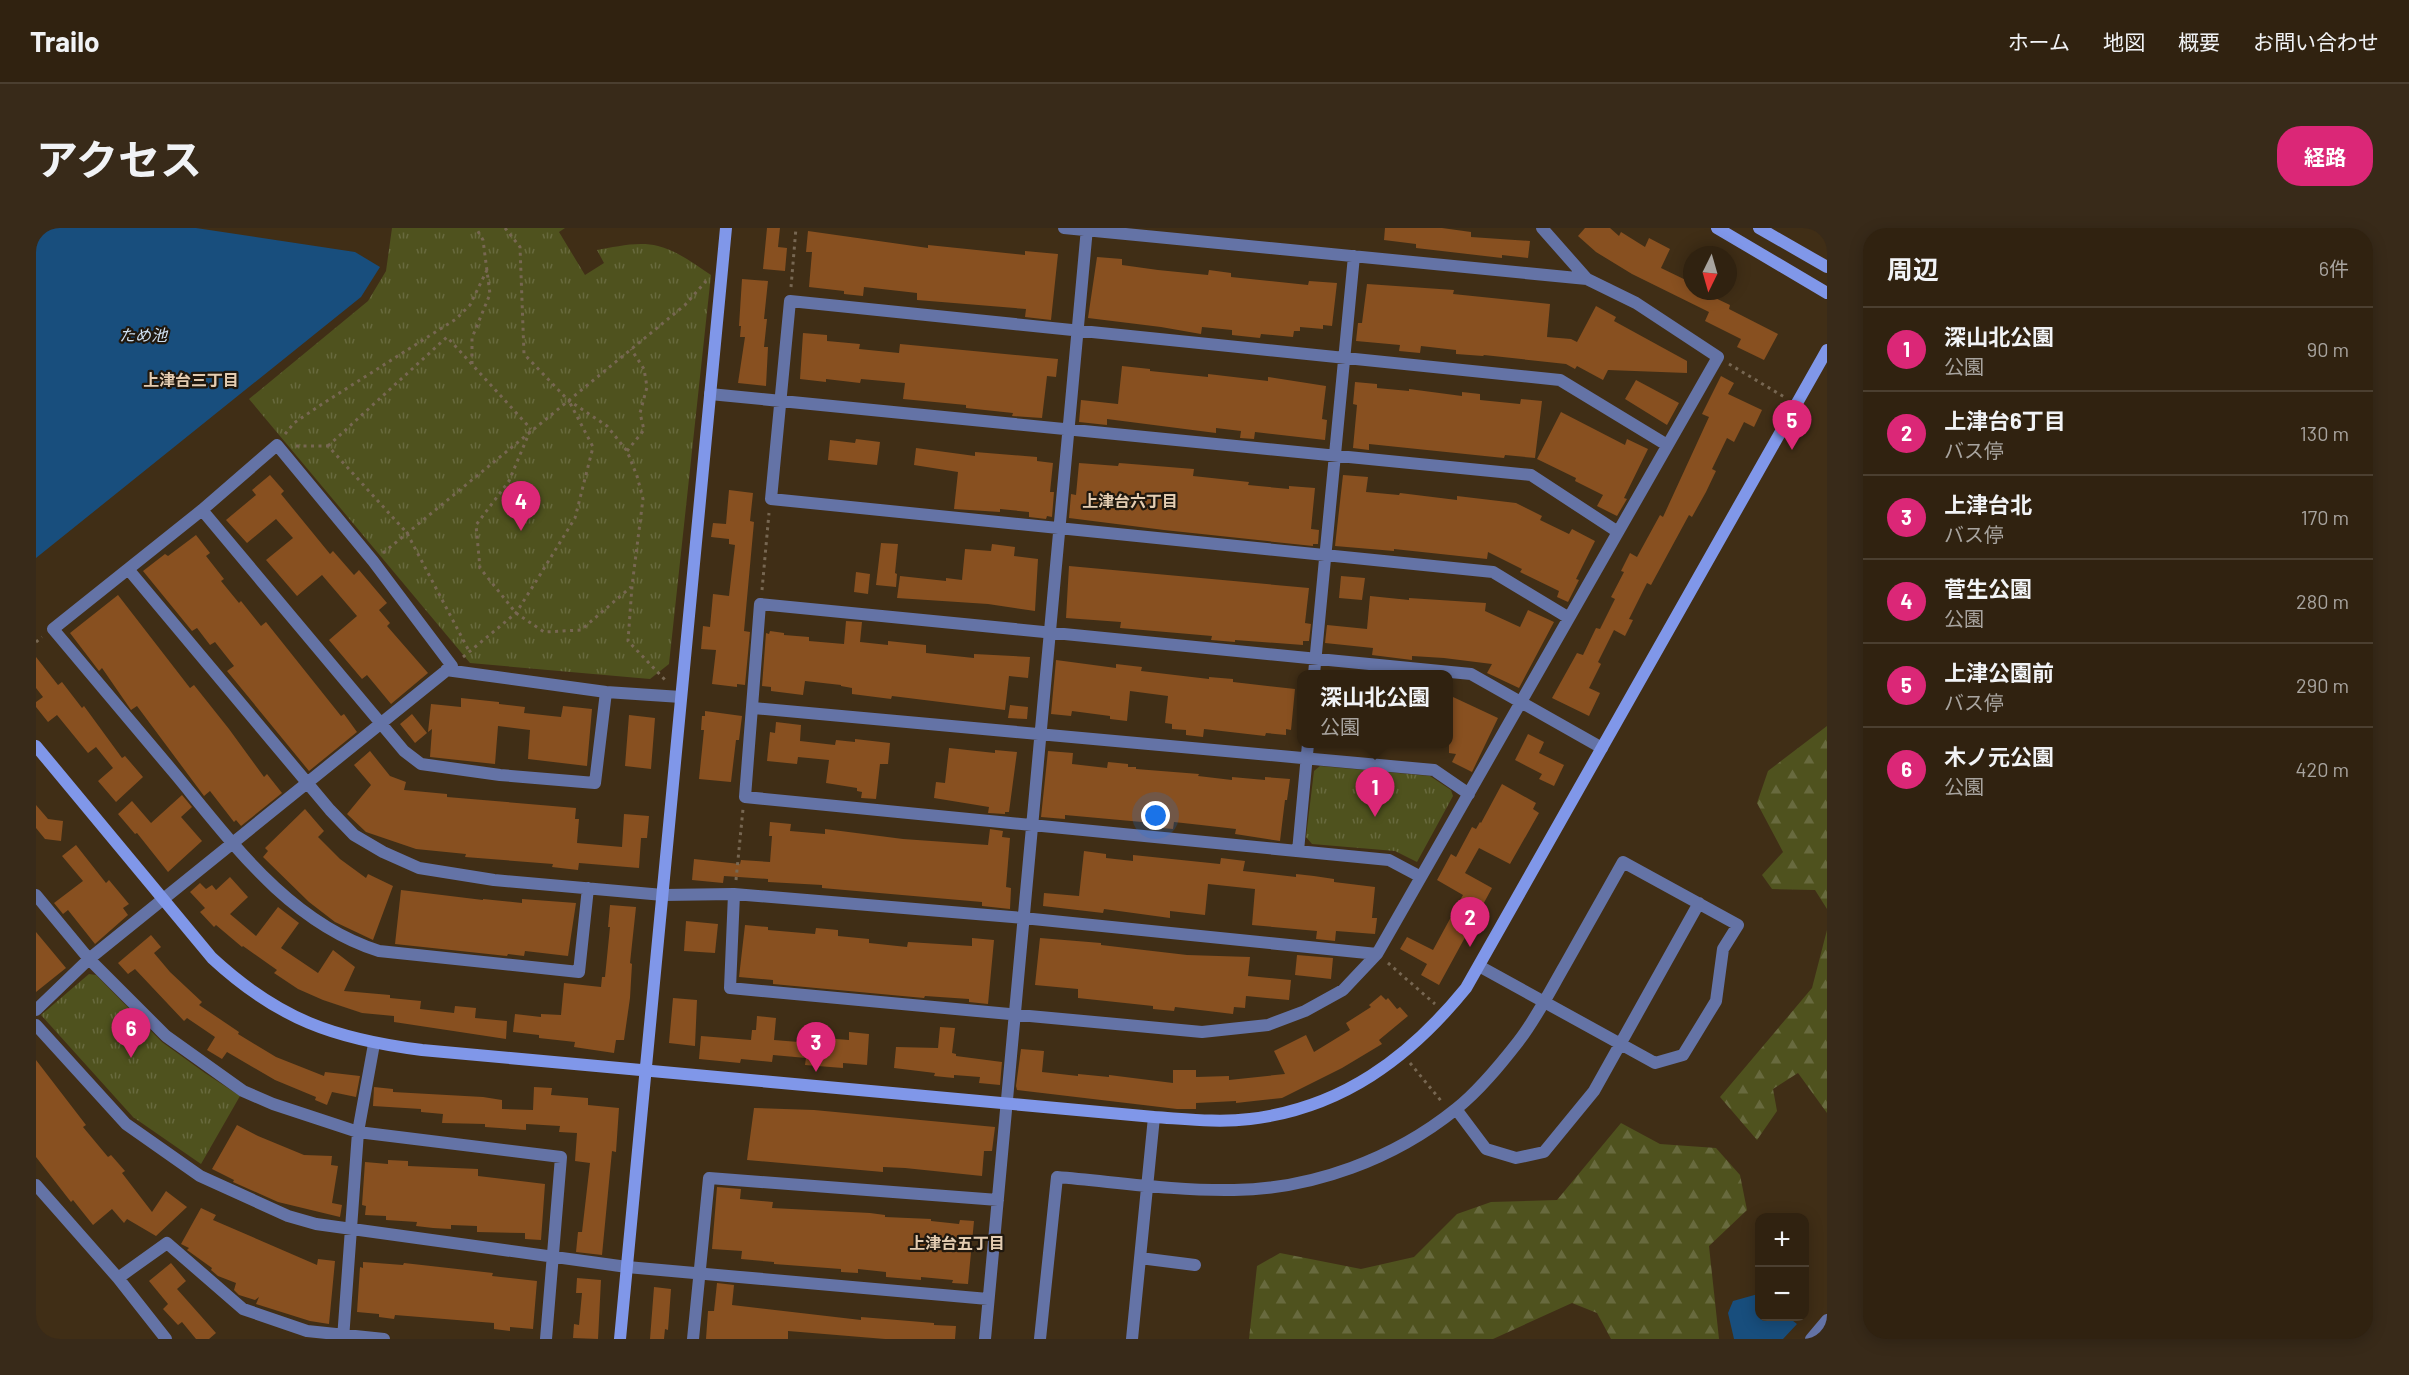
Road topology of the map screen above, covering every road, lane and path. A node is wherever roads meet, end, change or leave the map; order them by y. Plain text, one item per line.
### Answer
1 (476, 228) edge
2 (505, 228) edge
3 (726, 228) edge
4 (796, 228) edge
5 (1064, 228) edge
6 (1542, 228) edge
7 (1717, 228) edge
8 (1759, 228) edge
9 (1087, 229) edge
10 (1354, 256) junction
11 (1827, 267) edge
12 (488, 268) junction
13 (711, 275) dead end
14 (1587, 279) junction
15 (1827, 293) edge
16 (790, 301) junction
17 (1077, 330) junction
18 (631, 349) junction
19 (1827, 350) edge
20 (1344, 357) junction
21 (1718, 357) junction
22 (472, 364) junction
23 (710, 394) junction
24 (568, 400) junction
25 (780, 401) junction
26 (1797, 405) junction
27 (531, 429) junction
28 (1068, 430) junction
29 (277, 445) junction
30 (327, 446) junction
31 (1667, 446) junction
32 (627, 451) junction
33 (1335, 456) junction
34 (771, 499) junction
35 (202, 510) junction
36 (1059, 528) junction
37 (1618, 532) junction
38 (407, 533) junction
39 (1326, 555) junction
40 (373, 561) junction
41 (128, 569) junction
42 (632, 586) junction
43 (760, 604) junction
44 (516, 613) junction
45 (1569, 618) junction
46 (1050, 633) junction
47 (469, 651) junction
48 (1316, 659) junction
49 (449, 668) junction
50 (1315, 670) edge
51 (1430, 670) edge
52 (1453, 672) edge
53 (606, 692) junction
54 (681, 698) junction
55 (1521, 702) junction
56 (753, 708) junction
57 (381, 723) junction
58 (1040, 734) junction
59 (36, 746) edge
60 (1307, 748) edge
61 (1602, 748) junction
62 (1306, 759) junction
63 (308, 783) junction
64 (1469, 794) junction
65 (745, 796) junction
66 (1032, 825) junction
67 (233, 844) junction
68 (1298, 851) junction
69 (1421, 877) junction
70 (588, 888) junction
71 (734, 894) junction
72 (36, 895) edge
73 (663, 896) junction
74 (164, 901) junction
75 (1699, 903) junction
76 (1023, 918) junction
77 (1377, 954) junction
78 (89, 959) junction
79 (1479, 966) junction
80 (1545, 1001) junction
81 (36, 1010) edge
82 (1446, 1013) junction
83 (1015, 1014) junction
84 (36, 1024) edge
85 (374, 1044) junction
86 (1621, 1045) junction
87 (1403, 1054) junction
88 (645, 1071) junction
89 (1008, 1103) junction
90 (1453, 1111) junction
91 (1154, 1117) junction
92 (358, 1132) junction
93 (36, 1185) edge
94 (1148, 1185) junction
95 (998, 1200) junction
96 (349, 1230) junction
97 (552, 1257) junction
98 (1140, 1258) junction
99 (1195, 1264) dead end
100 (627, 1267) junction
101 (699, 1273) junction
102 (118, 1278) junction
103 (988, 1299) junction
104 (1827, 1320) edge
105 (343, 1337) edge
106 (166, 1339) edge
107 (384, 1339) edge
108 (546, 1339) edge
109 (620, 1339) edge
110 (693, 1339) edge
111 (985, 1339) edge
112 (1040, 1339) edge
113 (1132, 1339) edge
114 (1810, 1339) edge

1 - 12 path
2 - 24 path
3 - 23 street
4 - 16 path
5 - 9 street
6 - 14 street
7 - 15 street
8 - 11 street
9 - 10 street
9 - 17 street
10 - 14 street
10 - 20 street
12 - 22 path
12 - 29 path
13 - 18 path
14 - 21 street
16 - 17 street
16 - 25 street
17 - 20 street
17 - 28 street
18 - 24 path
18 - 32 path
19 - 26 street
20 - 31 street
20 - 33 street
21 - 26 path
21 - 31 street
22 - 27 path
22 - 30 path
23 - 25 street
23 - 54 street
24 - 27 path
24 - 32 path
24 - 44 path
25 - 28 street
25 - 34 street
26 - 61 street
27 - 38 path
27 - 44 path
28 - 33 street
28 - 36 street
29 - 30 path
29 - 35 street
29 - 40 street
30 - 38 path
31 - 37 street
32 - 42 path
33 - 37 street
33 - 39 street
34 - 36 street
34 - 43 path
35 - 41 street
35 - 57 street
36 - 39 street
36 - 46 street
37 - 45 street
38 - 40 path
38 - 47 path
39 - 45 street
39 - 48 street
40 - 49 street
41 - 63 street
41 - 67 street
42 - 44 path
42 - 54 path
43 - 46 street
43 - 56 street
44 - 47 path
45 - 55 street
46 - 48 street
46 - 58 street
47 - 49 path
48 - 50 street
48 - 51 street
49 - 53 street
49 - 57 street
52 - 55 street
53 - 54 street
53 - 57 street
54 - 73 street
55 - 61 street
55 - 64 street
56 - 58 street
56 - 65 street
57 - 63 street
58 - 62 street
58 - 66 street
59 - 74 street
60 - 62 street
61 - 79 street
62 - 64 street
62 - 68 street
63 - 67 street
63 - 70 street
64 - 69 street
65 - 66 street
65 - 71 path
66 - 68 street
66 - 76 street
67 - 70 street
67 - 74 street
68 - 69 street
69 - 77 street
70 - 73 street
71 - 73 street
71 - 76 street
71 - 83 street
72 - 78 street
73 - 88 street
74 - 78 street
74 - 85 street
75 - 80 street
75 - 86 street
75 - 86 street
76 - 77 street
76 - 83 street
77 - 82 path
77 - 83 street
78 - 81 street
78 - 92 street
79 - 80 street
79 - 82 street
80 - 86 street
80 - 90 street
82 - 87 street
83 - 89 street
84 - 96 street
85 - 88 street
85 - 92 street
86 - 90 street
87 - 90 path
87 - 91 street
88 - 89 street
88 - 100 street
89 - 91 street
89 - 95 street
90 - 94 street
91 - 94 street
92 - 96 street
92 - 97 street
93 - 102 street
94 - 98 street
94 - 112 street
95 - 101 street
95 - 103 street
96 - 97 street
96 - 105 street
97 - 100 street
97 - 108 street
98 - 99 street
98 - 113 street
100 - 101 street
100 - 109 street
101 - 103 street
101 - 110 street
102 - 105 street
102 - 106 street
103 - 111 street
104 - 114 street
105 - 107 street

